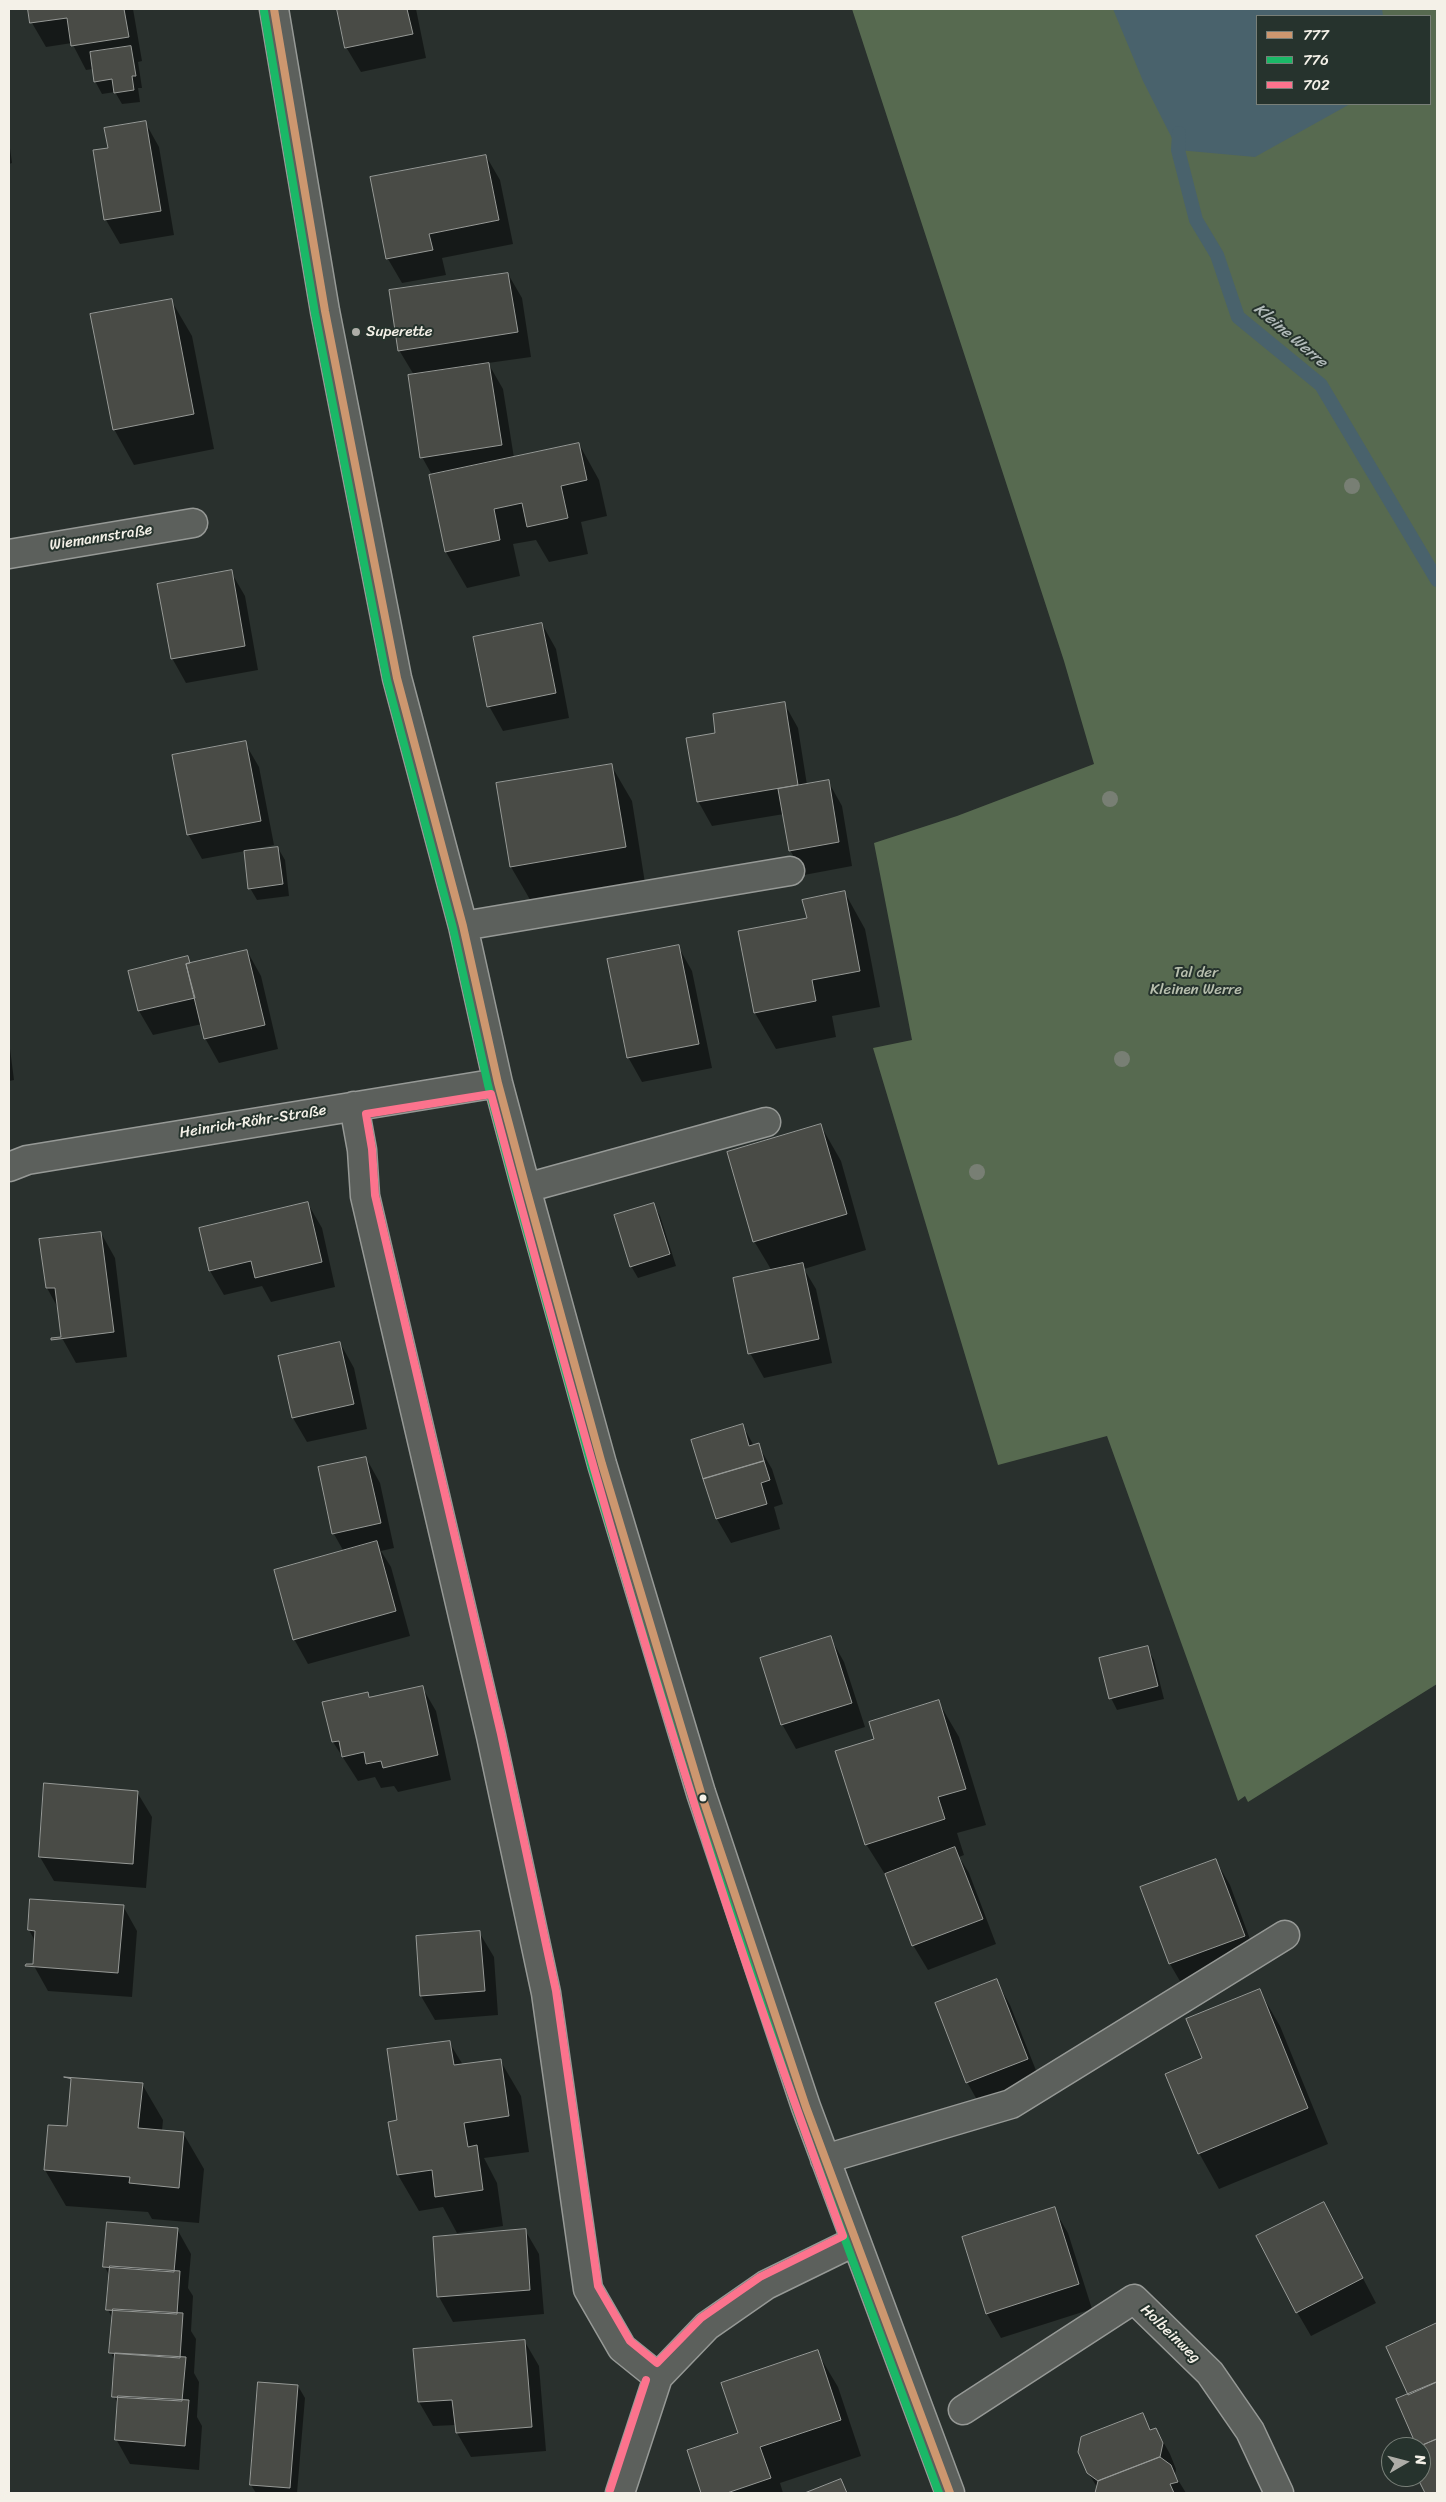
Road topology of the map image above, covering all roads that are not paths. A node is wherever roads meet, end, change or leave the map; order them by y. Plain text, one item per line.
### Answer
1 (274, 9) edge
2 (193, 523) dead end
3 (9, 554) edge
4 (790, 870) dead end
5 (463, 926) junction
6 (498, 1083) junction
7 (354, 1106) junction
8 (766, 1122) dead end
9 (9, 1167) edge
10 (526, 1188) junction
11 (1286, 1935) dead end
12 (825, 2159) junction
13 (856, 2242) junction
14 (658, 2377) junction
15 (963, 2410) dead end
16 (620, 2493) edge
17 (950, 2493) edge
18 (1279, 2493) edge

1 - 5 street
2 - 3 street, Wiemannstraße
4 - 5 street
5 - 6 street
6 - 7 street, Heinrich-Röhr-Straße
6 - 10 street
7 - 9 street, Heinrich-Röhr-Straße
7 - 14 street
8 - 10 street
10 - 12 street
11 - 12 street
12 - 13 street
13 - 14 street
13 - 17 street
14 - 16 street
15 - 18 street, Holbeinweg

